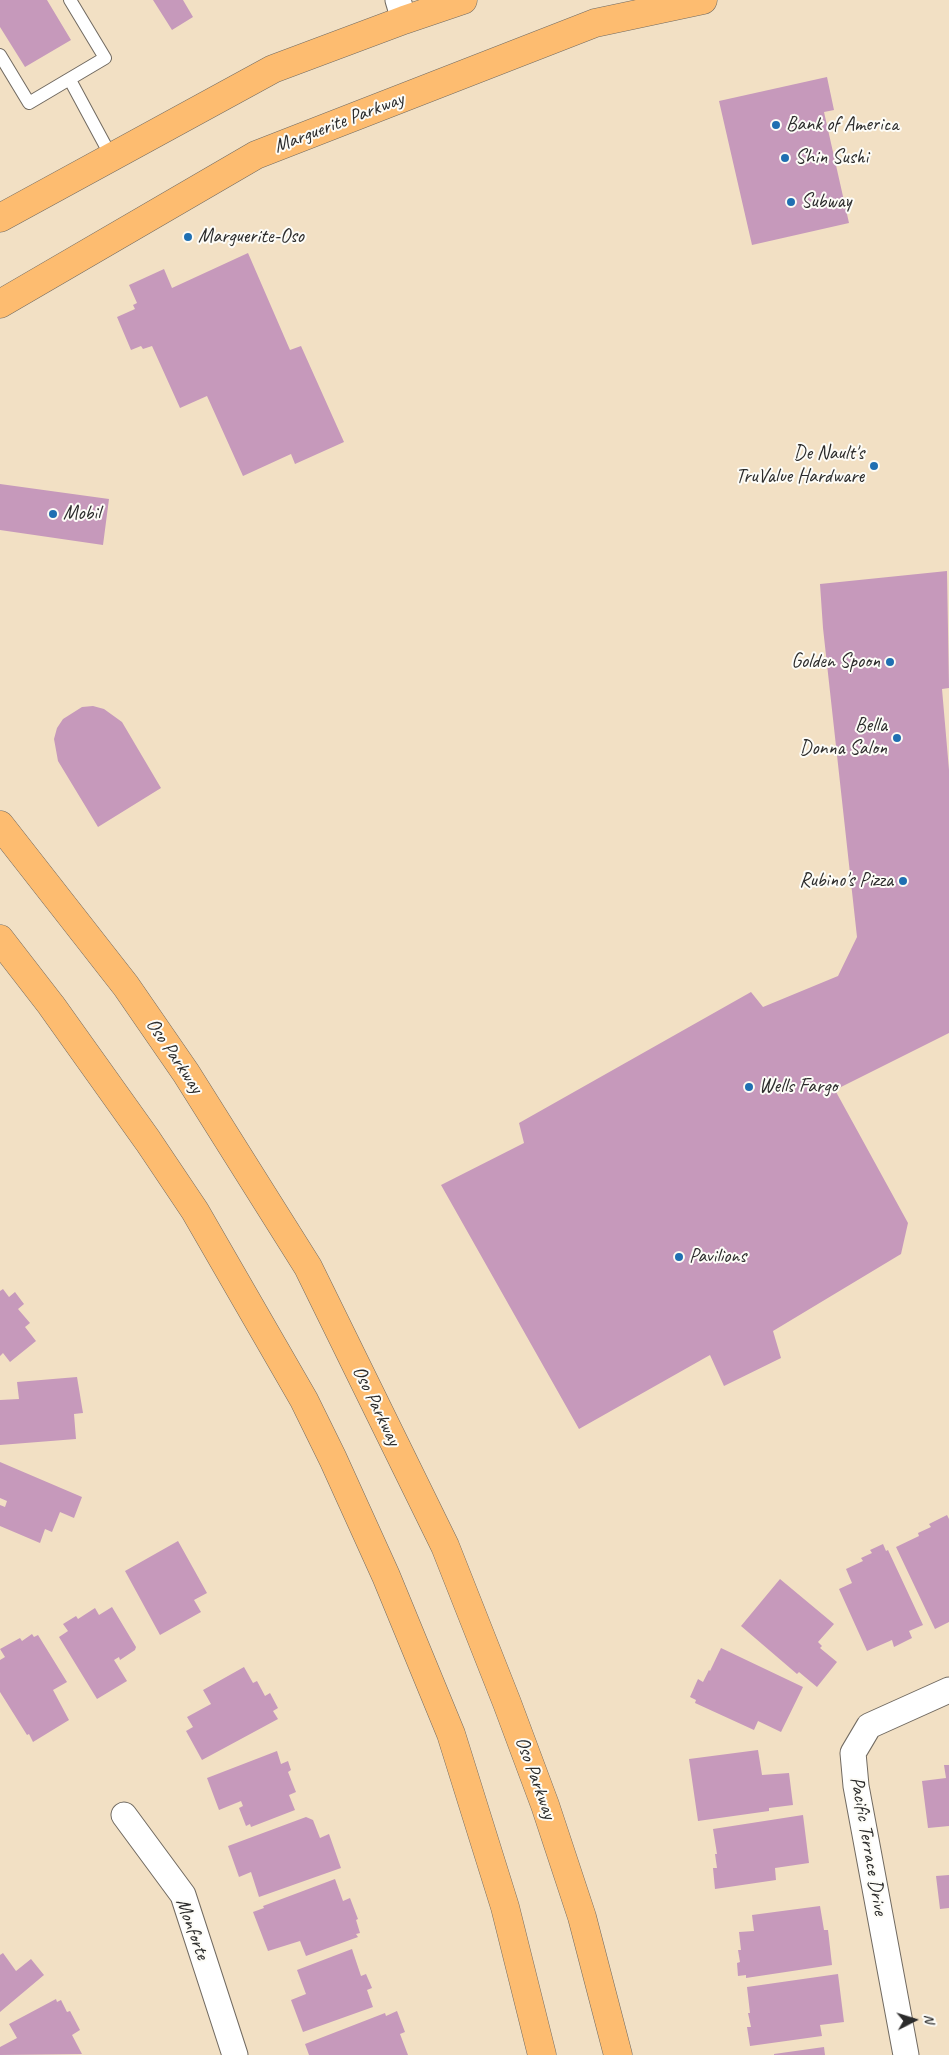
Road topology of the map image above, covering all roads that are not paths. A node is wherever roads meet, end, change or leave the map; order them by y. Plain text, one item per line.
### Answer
1 (70, 0) edge
2 (463, 0) edge
3 (703, 0) edge
4 (401, 10) edge
5 (0, 55) edge
6 (70, 80) junction
7 (112, 158) junction
8 (0, 218) edge
9 (0, 304) edge
10 (0, 825) edge
11 (0, 939) edge
12 (949, 1690) edge
13 (124, 1815) dead end
14 (235, 2055) edge
15 (542, 2055) edge
16 (618, 2055) edge
17 (906, 2055) edge

1 - 6 lane
2 - 4 main road
3 - 9 main road, Marguerite Parkway
4 - 7 main road
5 - 6 lane
6 - 7 lane
7 - 8 main road
10 - 16 main road, Oso Parkway
11 - 15 main road
12 - 17 street, Pacific Terrace Drive
13 - 14 street, Monforte

